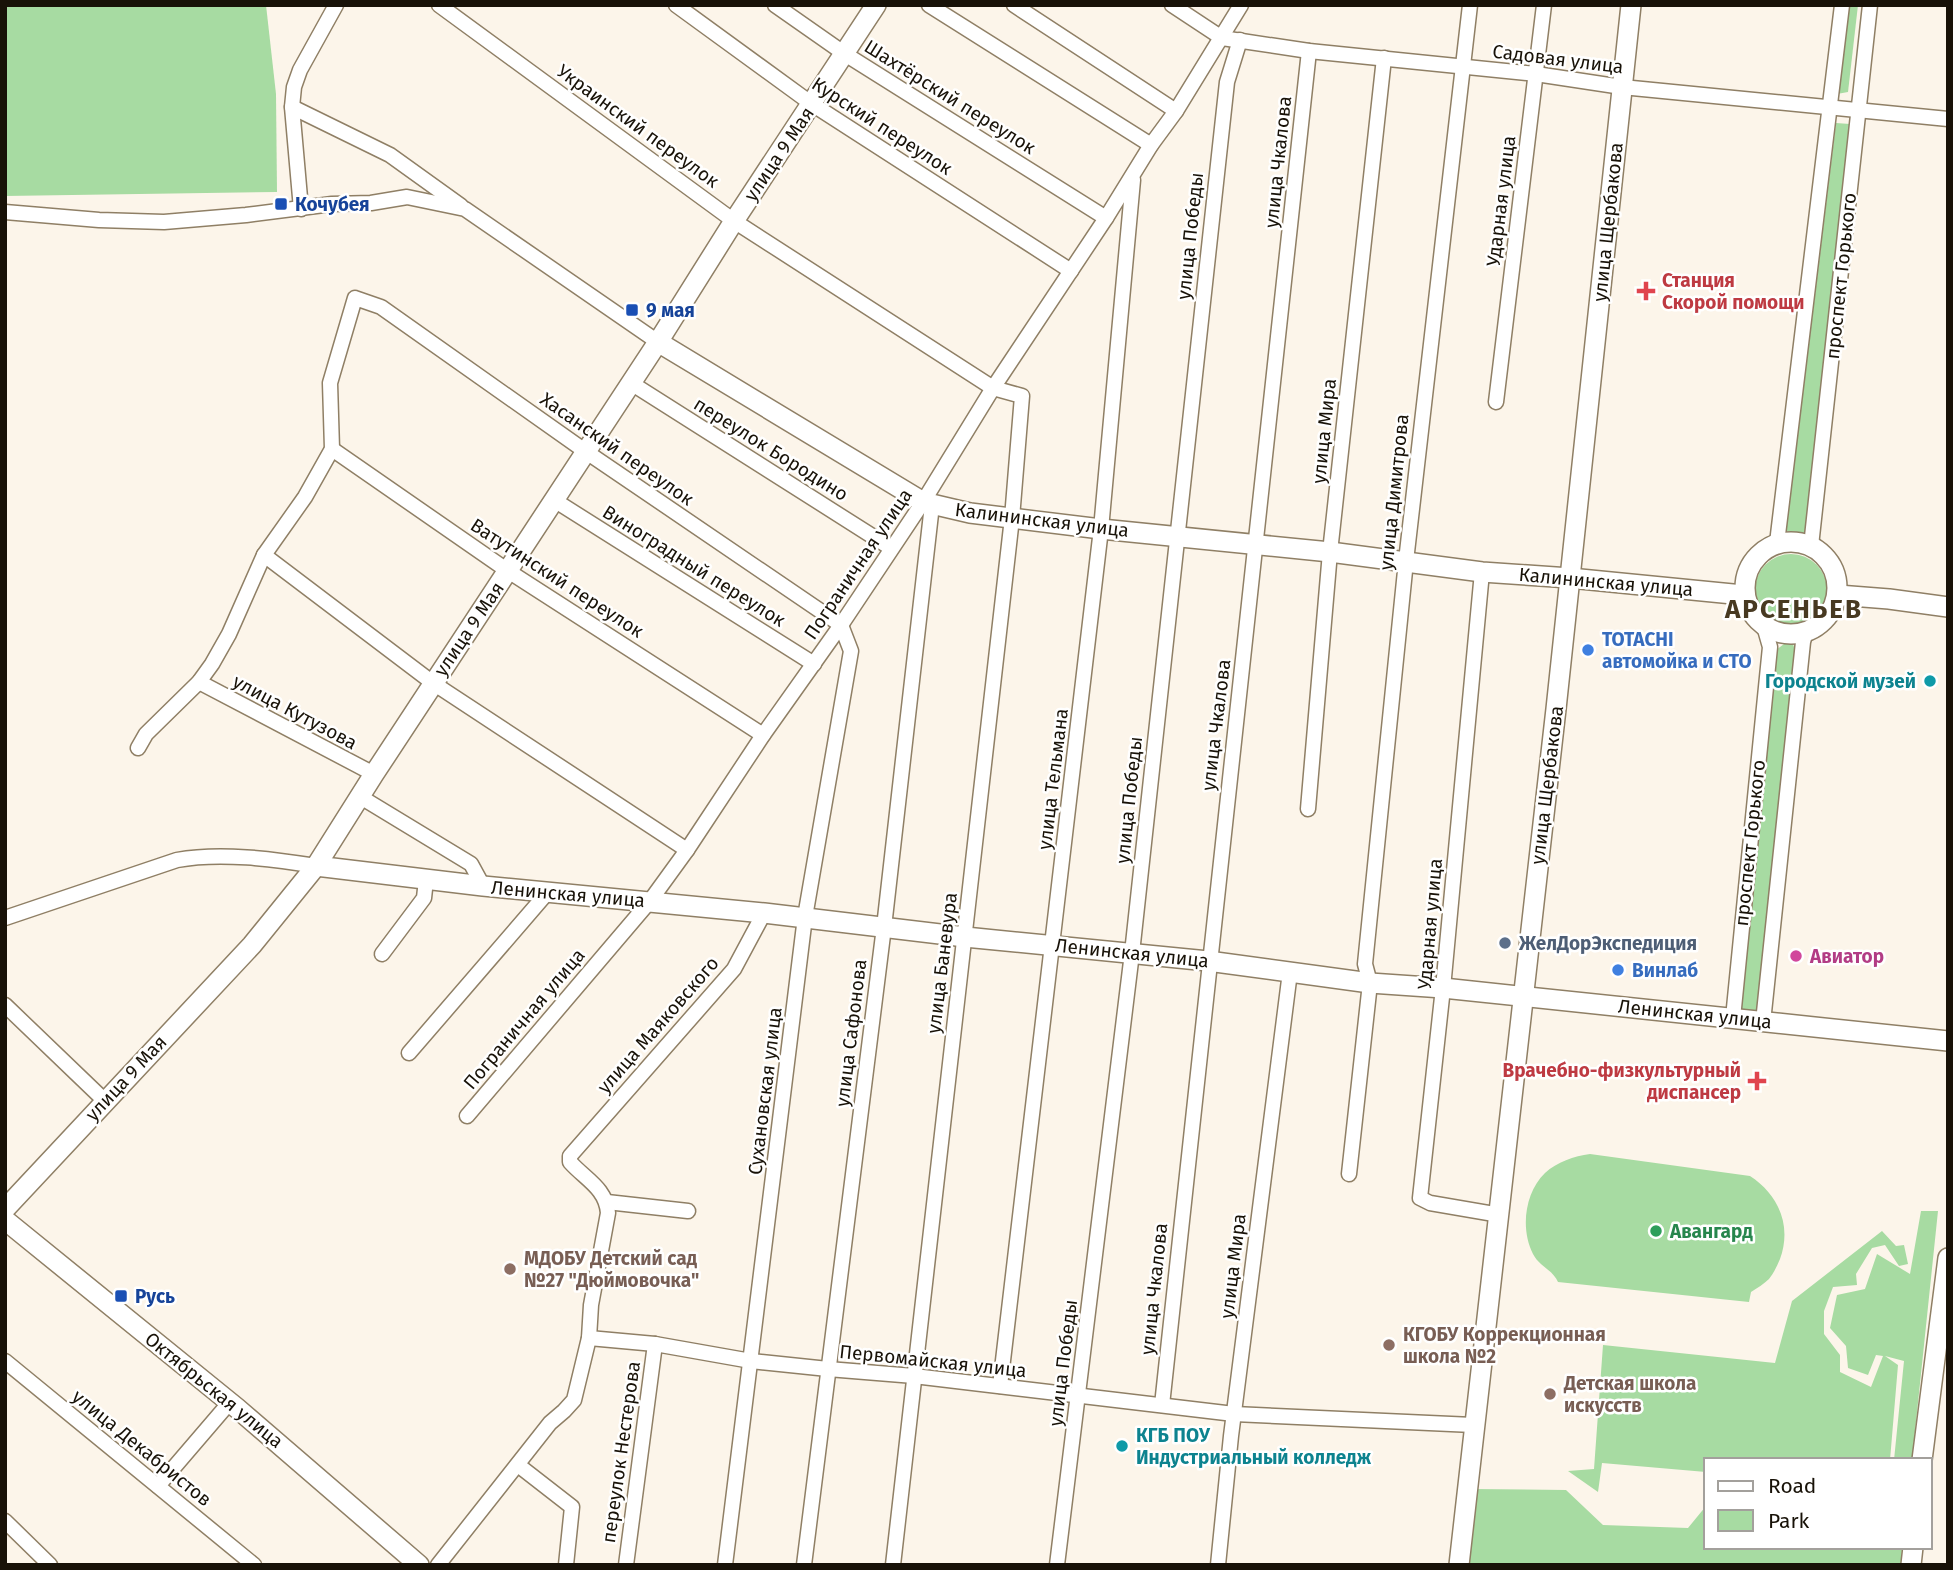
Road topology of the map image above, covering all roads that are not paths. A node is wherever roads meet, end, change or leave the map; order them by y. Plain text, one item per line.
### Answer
1 (336, 5) edge
2 (439, 5) edge
3 (676, 5) edge
4 (775, 5) edge
5 (876, 5) edge
6 (929, 5) edge
7 (1014, 5) edge
8 (1172, 5) edge
9 (1241, 5) edge
10 (1470, 5) edge
11 (1544, 5) edge
12 (1631, 5) edge
13 (1842, 5) edge
14 (1870, 5) edge
15 (1222, 37) junction
16 (1240, 40) junction
17 (1310, 51) junction
18 (845, 54) junction
19 (1384, 58) junction
20 (1462, 67) junction
21 (1536, 74) junction
22 (1622, 87) junction
23 (812, 104) junction
24 (292, 107) junction
25 (1830, 108) junction
26 (1176, 111) junction
27 (1859, 111) junction
28 (1948, 119) edge
29 (1151, 145) junction
30 (1133, 175) junction
31 (301, 208) junction
32 (465, 209) junction
33 (5, 212) edge
34 (1106, 218) junction
35 (734, 221) junction
36 (1071, 271) junction
37 (658, 342) junction
38 (631, 383) junction
39 (993, 388) junction
40 (1496, 402) dead end
41 (332, 449) junction
42 (586, 451) junction
43 (554, 500) junction
44 (928, 503) junction
45 (1012, 518) junction
46 (1101, 529) junction
47 (1176, 535) junction
48 (1777, 543) junction
49 (1256, 545) junction
50 (1811, 546) junction
51 (891, 548) junction
52 (1330, 552) junction
53 (264, 555) junction
54 (1406, 561) junction
55 (508, 571) junction
56 (1482, 572) junction
57 (1570, 578) junction
58 (1743, 595) junction
59 (1838, 595) junction
60 (1948, 607) edge
61 (841, 625) junction
62 (1764, 626) junction
63 (1806, 631) junction
64 (814, 664) junction
65 (199, 682) junction
66 (433, 683) junction
67 (763, 735) junction
68 (138, 748) dead end
69 (374, 774) junction
70 (359, 796) junction
71 (1308, 809) dead end
72 (687, 850) junction
73 (316, 866) junction
74 (426, 880) junction
75 (483, 886) junction
76 (547, 893) junction
77 (650, 901) junction
78 (764, 912) junction
79 (805, 917) junction
80 (5, 918) edge
81 (884, 927) junction
82 (965, 937) junction
83 (1053, 945) junction
84 (1132, 953) junction
85 (383, 954) dead end
86 (1208, 961) junction
87 (1290, 972) junction
88 (1370, 983) junction
89 (1443, 988) junction
90 (1523, 996) junction
91 (5, 1005) edge
92 (1733, 1018) junction
93 (1763, 1022) junction
94 (1948, 1041) edge
95 (409, 1053) dead end
96 (105, 1101) junction
97 (467, 1116) dead end
98 (1349, 1174) dead end
99 (607, 1202) junction
100 (5, 1209) edge
101 (688, 1211) dead end
102 (1500, 1215) junction
103 (5, 1220) edge
104 (1948, 1258) edge
105 (589, 1338) junction
106 (655, 1344) junction
107 (5, 1361) edge
108 (751, 1361) junction
109 (828, 1370) junction
110 (914, 1376) junction
111 (1000, 1386) junction
112 (1078, 1396) junction
113 (230, 1402) junction
114 (1162, 1405) junction
115 (1234, 1414) junction
116 (1473, 1425) junction
117 (1922, 1458) edge
118 (518, 1465) junction
119 (158, 1486) junction
120 (5, 1521) edge
121 (50, 1565) edge
122 (254, 1565) edge
123 (419, 1565) edge
124 (438, 1565) edge
125 (566, 1565) edge
126 (626, 1565) edge
127 (725, 1565) edge
128 (804, 1565) edge
129 (893, 1565) edge
130 (1057, 1565) edge
131 (1218, 1565) edge
132 (1459, 1565) edge

1 - 24 street
2 - 35 street, Украинский переулок
3 - 23 street, Курский переулок
4 - 18 street, Шахтёрский переулок
5 - 18 main road, улица 9 Мая
6 - 29 street
7 - 26 street
8 - 15 street, Садовая улица
9 - 15 street, Пограничная улица
10 - 20 street, улица Димитрова
11 - 21 street, Ударная улица
12 - 22 main road, улица Щербакова
13 - 25 street, проспект Горького
14 - 27 street, проспект Горького
15 - 16 street, Садовая улица
15 - 26 street, Пограничная улица
16 - 17 street, Садовая улица
16 - 47 street, улица Победы
17 - 19 street, Садовая улица
17 - 49 street, улица Чкалова
18 - 23 main road, улица 9 Мая
18 - 34 street, Шахтёрский переулок
19 - 20 street, Садовая улица
19 - 52 street, улица Мира
20 - 21 street, Садовая улица
20 - 54 street, улица Димитрова
21 - 22 street, Садовая улица
21 - 40 street, Ударная улица
22 - 25 street, Садовая улица
22 - 57 main road, улица Щербакова
23 - 35 main road, улица 9 Мая
23 - 36 street, Курский переулок
24 - 31 street
24 - 32 street
25 - 27 street, Садовая улица
25 - 48 street, проспект Горького
26 - 29 street, Пограничная улица
27 - 28 street, Садовая улица
27 - 50 street, проспект Горького
29 - 30 street, Пограничная улица
30 - 34 street, Пограничная улица
30 - 46 street, улица Тельмана
31 - 32 street, Калининская улица
31 - 33 street, Калининская улица
32 - 37 street, Калининская улица
34 - 36 street, Пограничная улица
35 - 37 main road, улица 9 Мая
35 - 39 street, Украинский переулок
36 - 39 street, Пограничная улица
37 - 38 main road, улица 9 Мая
37 - 44 main road, Калининская улица
38 - 42 main road, улица 9 Мая
38 - 51 street, переулок Бородино
39 - 44 street, Пограничная улица
39 - 45 street, улица Баневура
41 - 42 street, Хасанский переулок
41 - 53 street
41 - 55 street, Ватутинский переулок
42 - 43 main road, улица 9 Мая
42 - 61 street, Хасанский переулок
43 - 55 main road, улица 9 Мая
43 - 64 street, Виноградный переулок
44 - 45 main road, Калининская улица
44 - 51 street, Пограничная улица
44 - 81 street, улица Сафонова
45 - 46 main road, Калининская улица
45 - 82 street, улица Баневура
46 - 47 main road, Калининская улица
46 - 83 street, улица Тельмана
47 - 49 main road, Калининская улица
47 - 84 street, улица Победы
48 - 50 main road
48 - 58 main road
49 - 52 main road, Калининская улица
49 - 86 street, улица Чкалова
50 - 59 main road
51 - 61 street, Пограничная улица
52 - 54 main road, Калининская улица
52 - 71 street, улица Мира
53 - 65 street
53 - 66 street
54 - 56 main road, Калининская улица
54 - 88 street, улица Димитрова
55 - 66 main road, улица 9 Мая
55 - 67 street, Ватутинский переулок
56 - 57 main road, Калининская улица
56 - 89 street, Ударная улица
57 - 58 main road, Калининская улица
57 - 90 main road, улица Щербакова
58 - 62 main road, проспект Горького
59 - 60 main road
59 - 63 main road
61 - 64 street, Пограничная улица
61 - 79 street, Сухановская улица
62 - 63 main road
62 - 92 street, проспект Горького
63 - 93 street, проспект Горького
64 - 67 street, Пограничная улица
65 - 68 street
65 - 69 street, улица Кутузова
66 - 69 main road, улица 9 Мая
66 - 72 street
67 - 72 street, Пограничная улица
69 - 70 main road, улица 9 Мая
70 - 73 main road, улица 9 Мая
70 - 75 street
72 - 77 street, Пограничная улица
73 - 74 main road, Ленинская улица
73 - 80 street
73 - 96 main road, улица 9 Мая
74 - 75 main road, Ленинская улица
74 - 85 street
75 - 76 main road, Ленинская улица
76 - 77 main road, Ленинская улица
76 - 95 street
77 - 78 main road, Ленинская улица
77 - 97 street, Пограничная улица
78 - 79 main road, Ленинская улица
78 - 99 street, улица Маяковского
79 - 81 main road, Ленинская улица
79 - 108 street, Сухановская улица
81 - 82 main road, Ленинская улица
81 - 109 street, улица Сафонова
82 - 83 main road, Ленинская улица
82 - 110 street, улица Баневура
83 - 84 main road, Ленинская улица
83 - 111 street, улица Тельмана
84 - 86 main road, Ленинская улица
84 - 112 street, улица Победы
86 - 87 main road, Ленинская улица
86 - 114 street, улица Чкалова
87 - 88 main road, Ленинская улица
87 - 115 street, улица Мира
88 - 89 main road, Ленинская улица
88 - 98 street, улица Димитрова
89 - 90 main road, Ленинская улица
89 - 102 street, Ударная улица
90 - 92 main road, Ленинская улица
90 - 102 main road, улица Щербакова
91 - 96 street
92 - 93 main road, Ленинская улица
93 - 94 main road, Ленинская улица
96 - 100 main road, улица 9 Мая
99 - 101 street
99 - 105 street
102 - 116 main road, улица Щербакова
103 - 113 main road, Октябрьская улица
104 - 117 main road
105 - 106 street, Первомайская улица
105 - 118 street
106 - 108 street, Первомайская улица
106 - 126 street, переулок Нестерова
107 - 119 street, улица Декабристов
108 - 109 street, Первомайская улица
108 - 127 street, Сухановская улица
109 - 110 street, Первомайская улица
109 - 128 street, улица Сафонова
110 - 111 street, Первомайская улица
110 - 129 street, улица Баневура
111 - 112 street, Первомайская улица
112 - 114 street, Первомайская улица
112 - 130 street, улица Победы
113 - 119 street
113 - 123 main road, Октябрьская улица
114 - 115 street, Первомайская улица
115 - 116 street, Первомайская улица
115 - 131 street, улица Мира
116 - 132 main road, улица Щербакова
118 - 124 street
118 - 125 street
119 - 122 street, улица Декабристов
120 - 121 street

